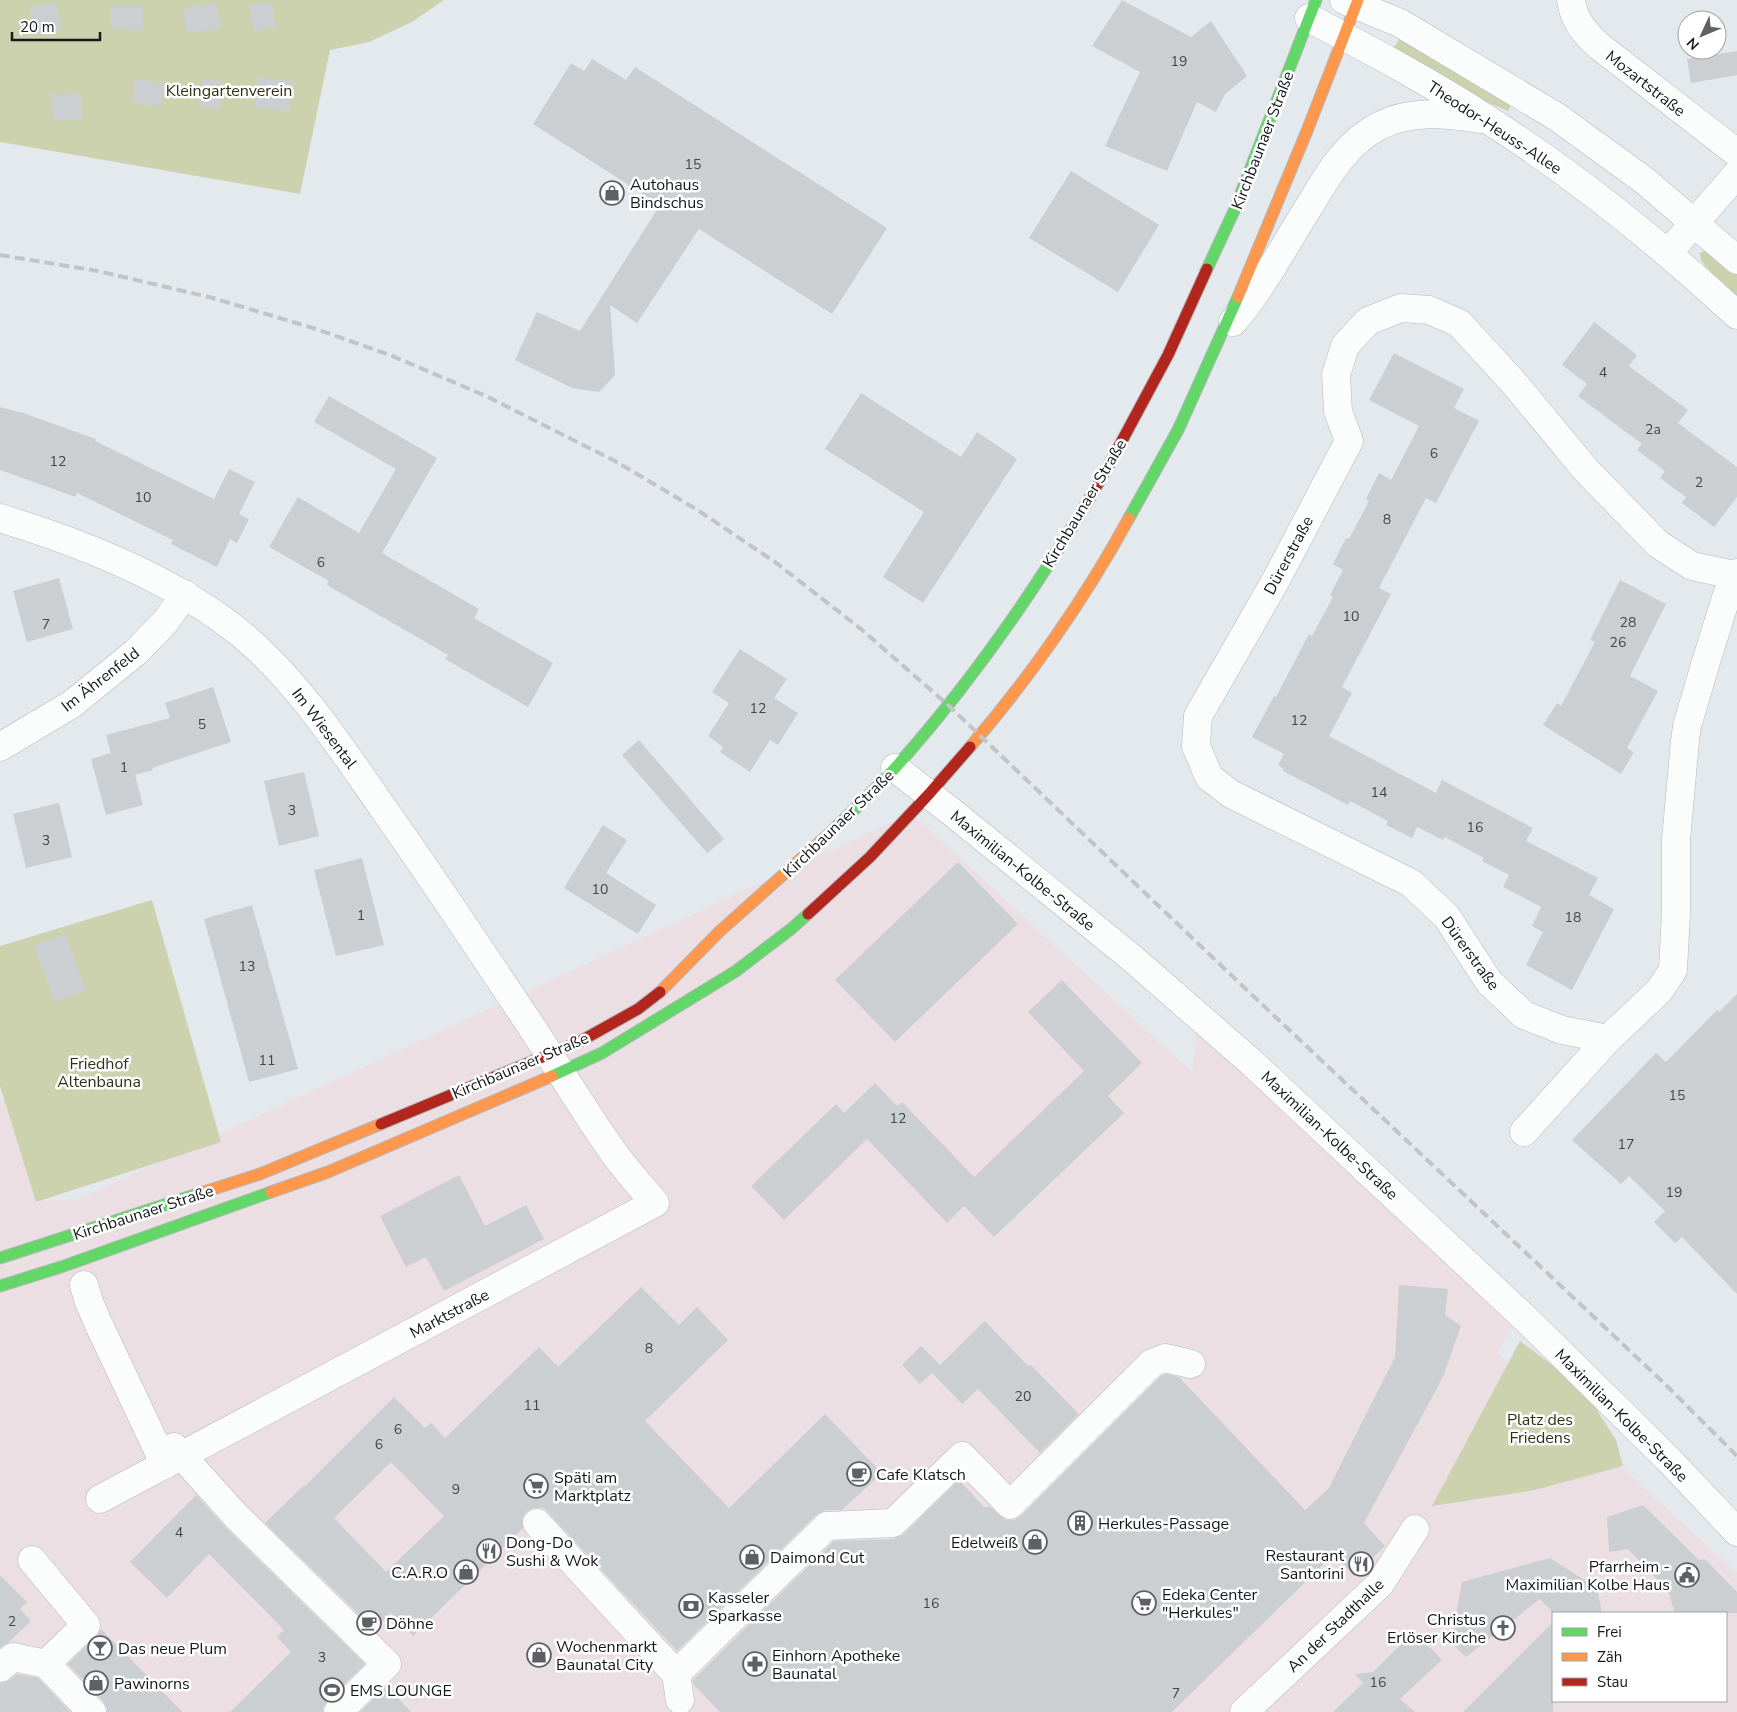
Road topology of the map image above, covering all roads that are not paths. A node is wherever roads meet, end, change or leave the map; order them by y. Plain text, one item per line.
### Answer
1 (1382, 0) edge
2 (1571, 0) edge
3 (1353, 2) edge
4 (1312, 9) edge
5 (1400, 23) junction
6 (1344, 37) junction
7 (1490, 120) junction
8 (1737, 154) edge
9 (1737, 174) edge
10 (1695, 222) junction
11 (1668, 254) junction
12 (1737, 260) edge
13 (1737, 315) edge
14 (1223, 333) junction
15 (0, 518) edge
16 (1736, 574) edge
17 (185, 594) junction
18 (0, 747) edge
19 (894, 768) junction
20 (929, 794) junction
21 (1608, 1039) junction
22 (555, 1063) junction
23 (1524, 1132) dead end
24 (0, 1258) edge
25 (84, 1285) dead end
26 (0, 1286) edge
27 (1191, 1364) dead end
28 (174, 1456) junction
29 (100, 1499) dead end
30 (537, 1524) dead end
31 (1415, 1529) dead end
32 (1737, 1532) edge
33 (32, 1560) dead end
34 (46, 1664) junction
35 (0, 1668) edge
36 (678, 1700) edge
37 (92, 1712) edge
38 (338, 1712) edge
39 (1244, 1712) edge

1 - 5 street
2 - 8 street, Mozartstraße
3 - 5 street
3 - 6 street, Kirchbaunaer Straße
4 - 6 street, Theodor-Heuss-Allee
4 - 19 street, Kirchbaunaer Straße
5 - 10 street
6 - 7 street, Theodor-Heuss-Allee
6 - 14 street, Kirchbaunaer Straße
7 - 11 street, Theodor-Heuss-Allee
7 - 14 street, Kirchbaunaer Straße
9 - 10 street
10 - 11 street
10 - 12 street
11 - 13 street, Theodor-Heuss-Allee
14 - 20 street, Kirchbaunaer Straße
15 - 17 street, Im Wiesental
16 - 21 street, Dürerstraße
16 - 21 street, Dürerstraße
17 - 18 street, Im Ährenfeld
17 - 22 street, Im Wiesental
19 - 20 street, Maximilian-Kolbe-Straße
19 - 22 street, Kirchbaunaer Straße
20 - 22 street, Kirchbaunaer Straße
20 - 32 street, Maximilian-Kolbe-Straße
21 - 23 street, Dürerstraße
22 - 24 street, Kirchbaunaer Straße
22 - 26 street, Kirchbaunaer Straße
22 - 28 street, Marktstraße
25 - 28 street
27 - 36 street
28 - 29 street, Marktstraße
28 - 38 street
30 - 36 street
31 - 39 street, An der Stadthalle
33 - 34 street
34 - 35 street
34 - 37 street

